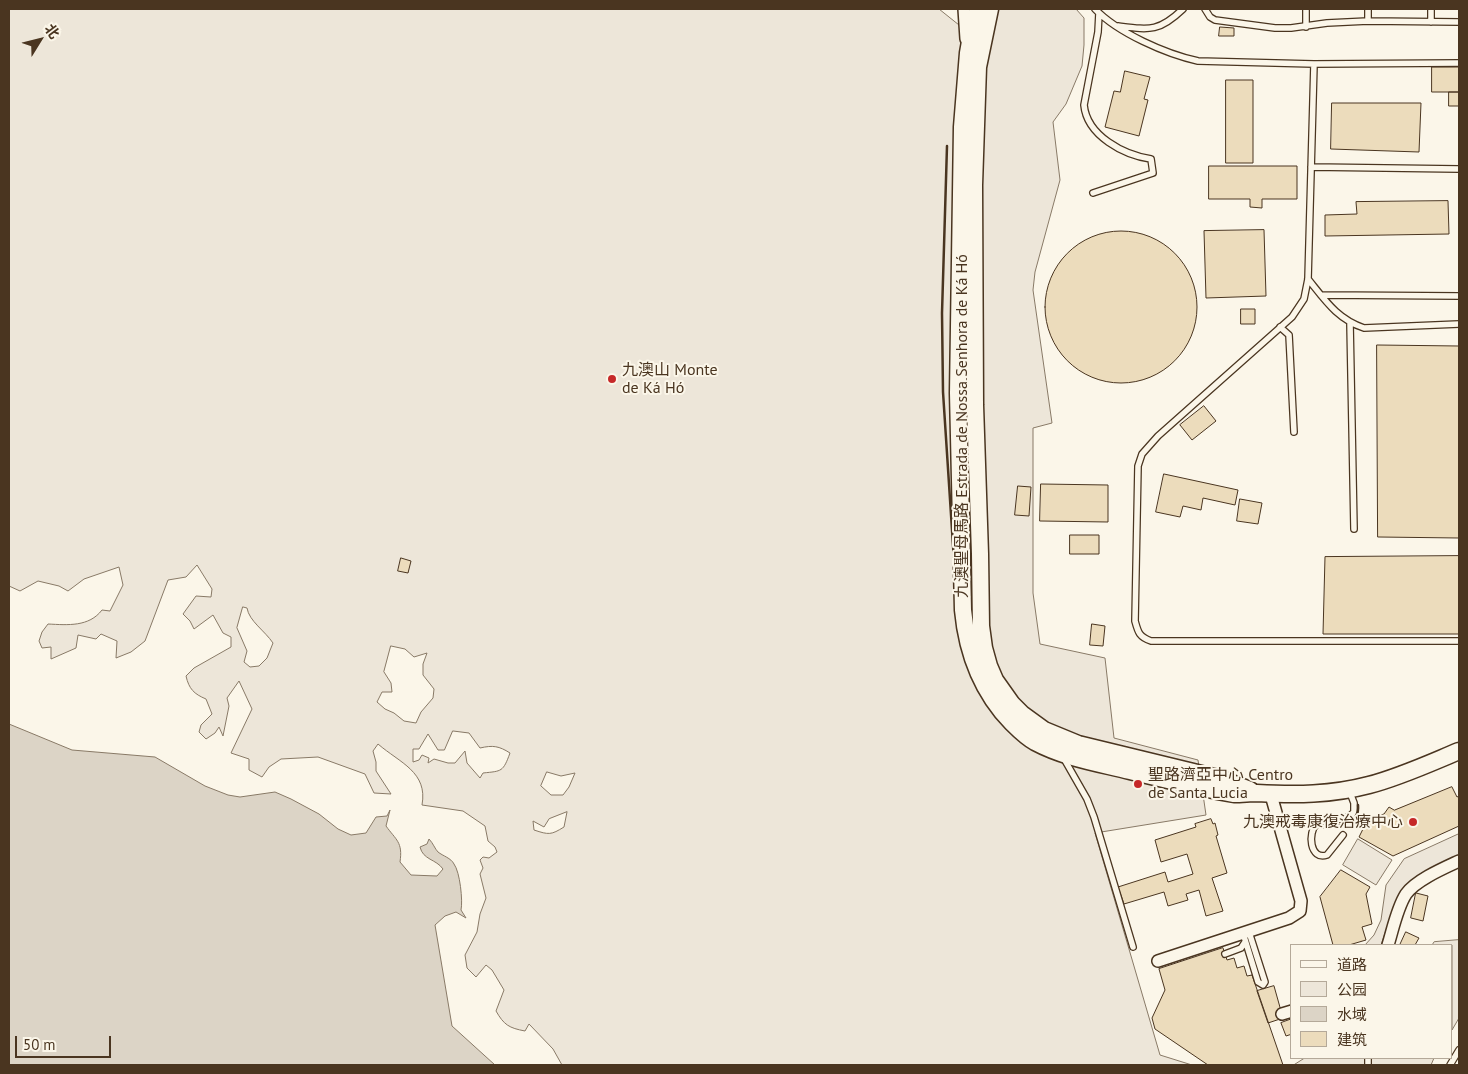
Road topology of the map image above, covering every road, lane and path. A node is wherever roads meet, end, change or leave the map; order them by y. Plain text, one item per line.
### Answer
1 (964, 9) edge
2 (978, 9) edge
3 (990, 9) edge
4 (1183, 9) edge
5 (1205, 9) edge
6 (1306, 9) edge
7 (1368, 9) edge
8 (1431, 9) edge
9 (1097, 11) edge
10 (1368, 21) junction
11 (1431, 22) junction
12 (1459, 22) edge
13 (1114, 25) junction
14 (1306, 27) junction
15 (968, 53) junction
16 (1459, 63) edge
17 (1314, 64) junction
18 (1311, 167) junction
19 (1459, 169) edge
20 (1093, 193) dead end
21 (1308, 279) junction
22 (1321, 295) junction
23 (1459, 296) edge
24 (1350, 323) junction
25 (1459, 324) edge
26 (1280, 327) junction
27 (1294, 432) dead end
28 (1354, 529) dead end
29 (1459, 641) edge
30 (1044, 730) junction
31 (1459, 751) edge
32 (1061, 753) junction
33 (1348, 789) junction
34 (1264, 794) junction
35 (1343, 835) dead end
36 (1459, 861) edge
37 (1246, 936) junction
38 (1388, 944) edge
39 (1133, 947) dead end
40 (1241, 948) junction
41 (1248, 951) junction
42 (1225, 954) dead end
43 (1158, 960) dead end
44 (1459, 1050) edge
45 (1450, 1065) edge

1 - 15 street
2 - 15 street, 九澳聖母馬路 Estrada de Nossa Senhora de Ká Hó
3 - 30 street, 九澳聖母馬路 Estrada de Nossa Senhora de Ká Hó
4 - 13 lane
5 - 14 lane
6 - 14 lane
7 - 10 lane
8 - 11 lane
9 - 13 lane
9 - 20 lane
10 - 11 lane
10 - 14 lane
11 - 12 lane
13 - 17 lane
15 - 32 street, 九澳聖母馬路 Estrada de Nossa Senhora de Ká Hó
16 - 17 lane
17 - 18 lane
18 - 19 lane
18 - 21 lane
21 - 22 lane
21 - 26 lane
22 - 23 lane
22 - 24 lane
24 - 25 lane
24 - 28 lane
26 - 27 lane
26 - 29 lane
30 - 32 street
30 - 34 street, 九澳聖母馬路 Estrada de Nossa Senhora de Ká Hó
31 - 33 street, 九澳聖母馬路 Estrada de Nossa Senhora de Ká Hó
32 - 34 street, 九澳聖母馬路 Estrada de Nossa Senhora de Ká Hó
32 - 39 lane
33 - 34 street, 九澳聖母馬路 Estrada de Nossa Senhora de Ká Hó
33 - 35 lane
34 - 37 street
36 - 38 street
37 - 40 lane
37 - 41 lane
37 - 41 lane
37 - 43 street
40 - 41 lane
40 - 42 lane
44 - 45 lane

